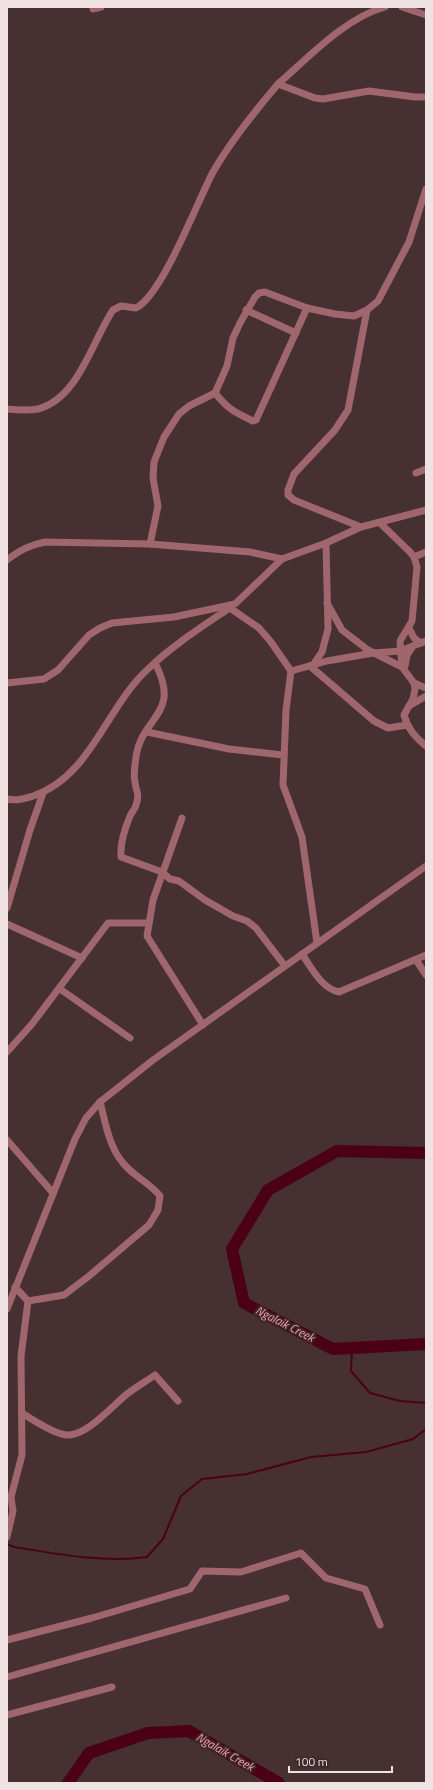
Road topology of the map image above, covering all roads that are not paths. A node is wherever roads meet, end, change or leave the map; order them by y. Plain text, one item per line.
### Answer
1 (94, 7) edge
2 (101, 7) edge
3 (385, 7) edge
4 (402, 7) edge
5 (426, 15) edge
6 (278, 84) junction
7 (426, 97) edge
8 (426, 189) edge
9 (307, 308) junction
10 (246, 310) junction
11 (367, 310) junction
12 (296, 333) junction
13 (215, 393) junction
14 (7, 410) edge
15 (426, 469) edge
16 (416, 473) dead end
17 (426, 510) edge
18 (380, 523) junction
19 (361, 527) junction
20 (326, 543) junction
21 (150, 544) junction
22 (426, 552) edge
23 (414, 557) junction
24 (7, 560) edge
25 (282, 560) junction
26 (328, 603) junction
27 (233, 606) junction
28 (409, 628) junction
29 (423, 642) edge
30 (413, 646) junction
31 (400, 651) junction
32 (373, 653) junction
33 (155, 663) junction
34 (311, 666) junction
35 (404, 670) junction
36 (291, 671) junction
37 (414, 682) junction
38 (7, 683) edge
39 (426, 688) edge
40 (426, 696) edge
41 (408, 707) junction
42 (407, 725) junction
43 (147, 732) junction
44 (426, 746) edge
45 (283, 755) junction
46 (43, 792) junction
47 (7, 799) edge
48 (182, 818) dead end
49 (426, 866) edge
50 (162, 872) junction
51 (7, 908) edge
52 (7, 924) edge
53 (149, 924) junction
54 (317, 943) junction
55 (302, 954) junction
56 (426, 955) edge
57 (82, 958) junction
58 (416, 960) junction
59 (286, 966) junction
60 (426, 975) edge
61 (60, 989) junction
62 (203, 1025) junction
63 (130, 1038) dead end
64 (7, 1052) edge
65 (100, 1102) junction
66 (7, 1140) edge
67 (53, 1193) junction
68 (15, 1287) junction
69 (28, 1301) junction
70 (7, 1309) edge
71 (178, 1401) dead end
72 (22, 1413) junction
73 (8, 1534) edge
74 (286, 1598) dead end
75 (380, 1625) dead end
76 (7, 1640) edge
77 (7, 1677) edge
78 (112, 1687) dead end
79 (7, 1715) edge

1 - 2 street
3 - 6 street
4 - 5 street
6 - 7 street
6 - 14 street
8 - 11 street
9 - 10 street
9 - 11 street
9 - 12 street
10 - 12 street
10 - 13 street
11 - 19 street
12 - 13 street
13 - 21 street
15 - 16 street
17 - 18 street
18 - 19 street
18 - 23 street
19 - 20 street
20 - 25 street
20 - 26 street
21 - 24 street
21 - 25 street
22 - 23 street
23 - 28 street
25 - 27 street
26 - 32 street
26 - 34 street
27 - 33 street
27 - 36 street
27 - 38 street
28 - 29 street
28 - 31 street
29 - 30 street
30 - 31 street
30 - 35 street
31 - 32 street
31 - 35 street
32 - 34 street
32 - 35 street
33 - 43 street
33 - 46 street
34 - 36 street
34 - 42 street
35 - 37 street
36 - 45 street
37 - 39 street
37 - 41 street
40 - 41 street
41 - 42 street
42 - 44 street
43 - 45 street
43 - 50 street
45 - 54 street
46 - 47 street
46 - 51 street
48 - 50 street
49 - 54 street
50 - 53 street
50 - 59 street
52 - 57 street
53 - 57 street
53 - 62 street
54 - 55 street
55 - 58 street
55 - 59 street
56 - 58 street
57 - 61 street
58 - 60 street
59 - 62 street
61 - 63 street
61 - 64 street
62 - 65 street
65 - 67 street
65 - 69 street
66 - 67 street
67 - 68 street
68 - 69 street
68 - 70 street
69 - 72 street
71 - 72 street
72 - 73 street
74 - 77 street
75 - 76 street
78 - 79 street

